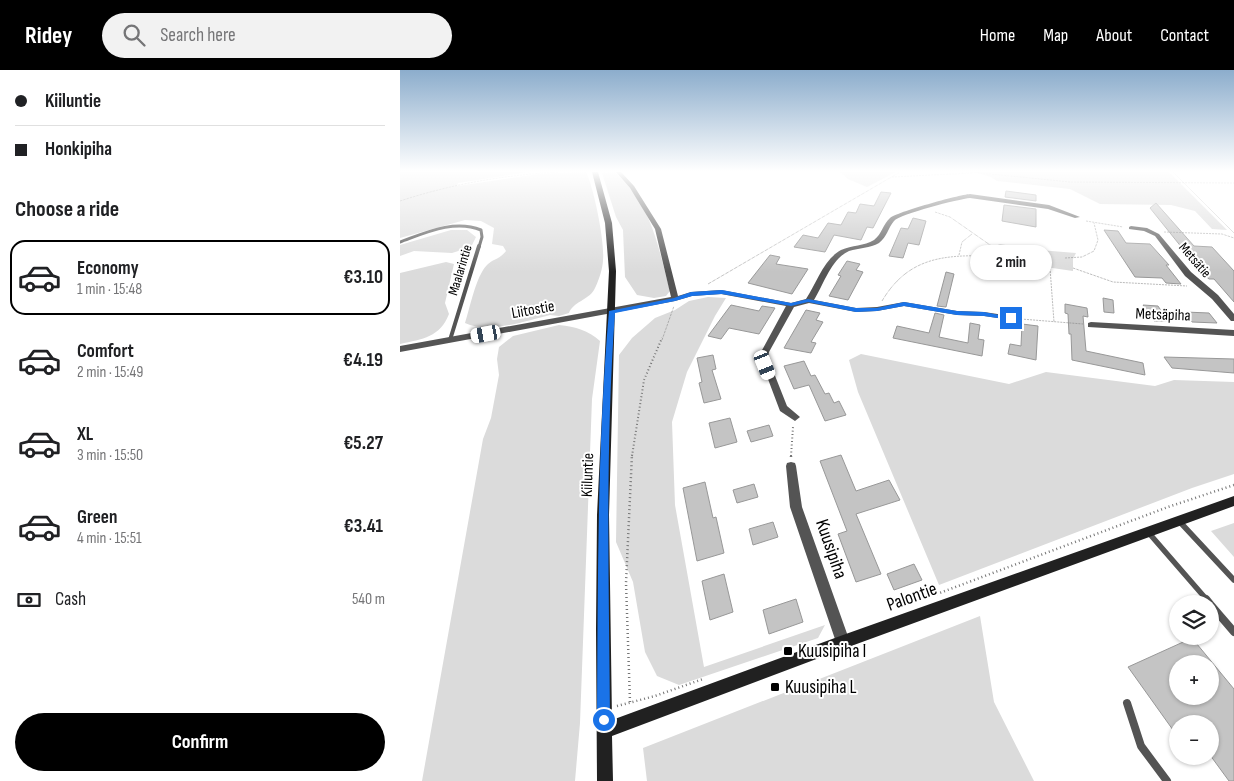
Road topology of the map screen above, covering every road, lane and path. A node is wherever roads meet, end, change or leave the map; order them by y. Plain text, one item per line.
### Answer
1 (604, 205) edge
2 (643, 205) edge
3 (843, 205) edge
4 (933, 205) edge
5 (1036, 205) edge
6 (1205, 205) edge
7 (928, 207) junction
8 (1077, 217) joint
9 (1094, 223) junction
10 (1131, 228) joint
11 (1151, 232) junction
12 (972, 234) junction
13 (1234, 234) edge
14 (1234, 238) edge
15 (400, 242) edge
16 (992, 247) dead end
17 (959, 256) junction
18 (997, 256) dead end
19 (1065, 258) dead end
20 (1050, 268) dead end
21 (1073, 268) dead end
22 (1202, 287) junction
23 (691, 294) junction
24 (675, 299) junction
25 (808, 300) junction
26 (791, 304) junction
27 (877, 310) junction
28 (612, 311) junction
29 (1011, 318) joint
30 (1234, 319) edge
31 (1054, 322) junction
32 (1091, 325) joint
33 (1234, 333) edge
34 (450, 340) junction
35 (400, 349) edge
36 (795, 417) joint
37 (791, 466) joint
38 (1234, 485) edge
39 (1234, 501) edge
40 (1178, 521) junction
41 (1148, 532) junction
42 (1234, 580) edge
43 (1202, 595) edge
44 (928, 597) dead end
45 (1219, 614) edge
46 (1234, 632) edge
47 (843, 642) junction
48 (710, 676) dead end
49 (630, 703) junction
50 (1127, 703) dead end
51 (604, 710) junction
52 (604, 731) junction
53 (605, 781) edge
54 (1167, 781) edge

1 - 28 street, Kiiluntie
2 - 24 street
3 - 23 path
4 - 7 street
5 - 8 street
6 - 13 path
7 - 12 path
7 - 25 street
8 - 9 path
9 - 10 path
9 - 19 path
10 - 11 street
11 - 14 path
11 - 22 street, Metsätie
12 - 16 path
12 - 17 path
15 - 34 lane, Maalarintie
17 - 18 path
17 - 27 path
20 - 31 path
21 - 22 path
22 - 30 street, Metsätie
23 - 24 street, Liitostie
23 - 26 street, Liitostie
24 - 28 street, Liitostie
24 - 49 path
25 - 26 street
25 - 27 street
26 - 36 street
27 - 29 street
28 - 34 street, Liitostie
28 - 51 street, Kiiluntie
29 - 31 path
31 - 32 path
32 - 33 street, Metsäpiha
34 - 35 street, Liitostie
36 - 37 path
37 - 47 street, Kuusipiha
38 - 44 path
39 - 40 street, Palontie
40 - 41 street, Palontie
40 - 42 lane
41 - 43 lane
41 - 47 street, Palontie
45 - 46 lane
47 - 52 street, Palontie
48 - 49 path
49 - 51 path
50 - 54 lane
51 - 52 street, Kiiluntie
52 - 53 street, Kiiluntie

